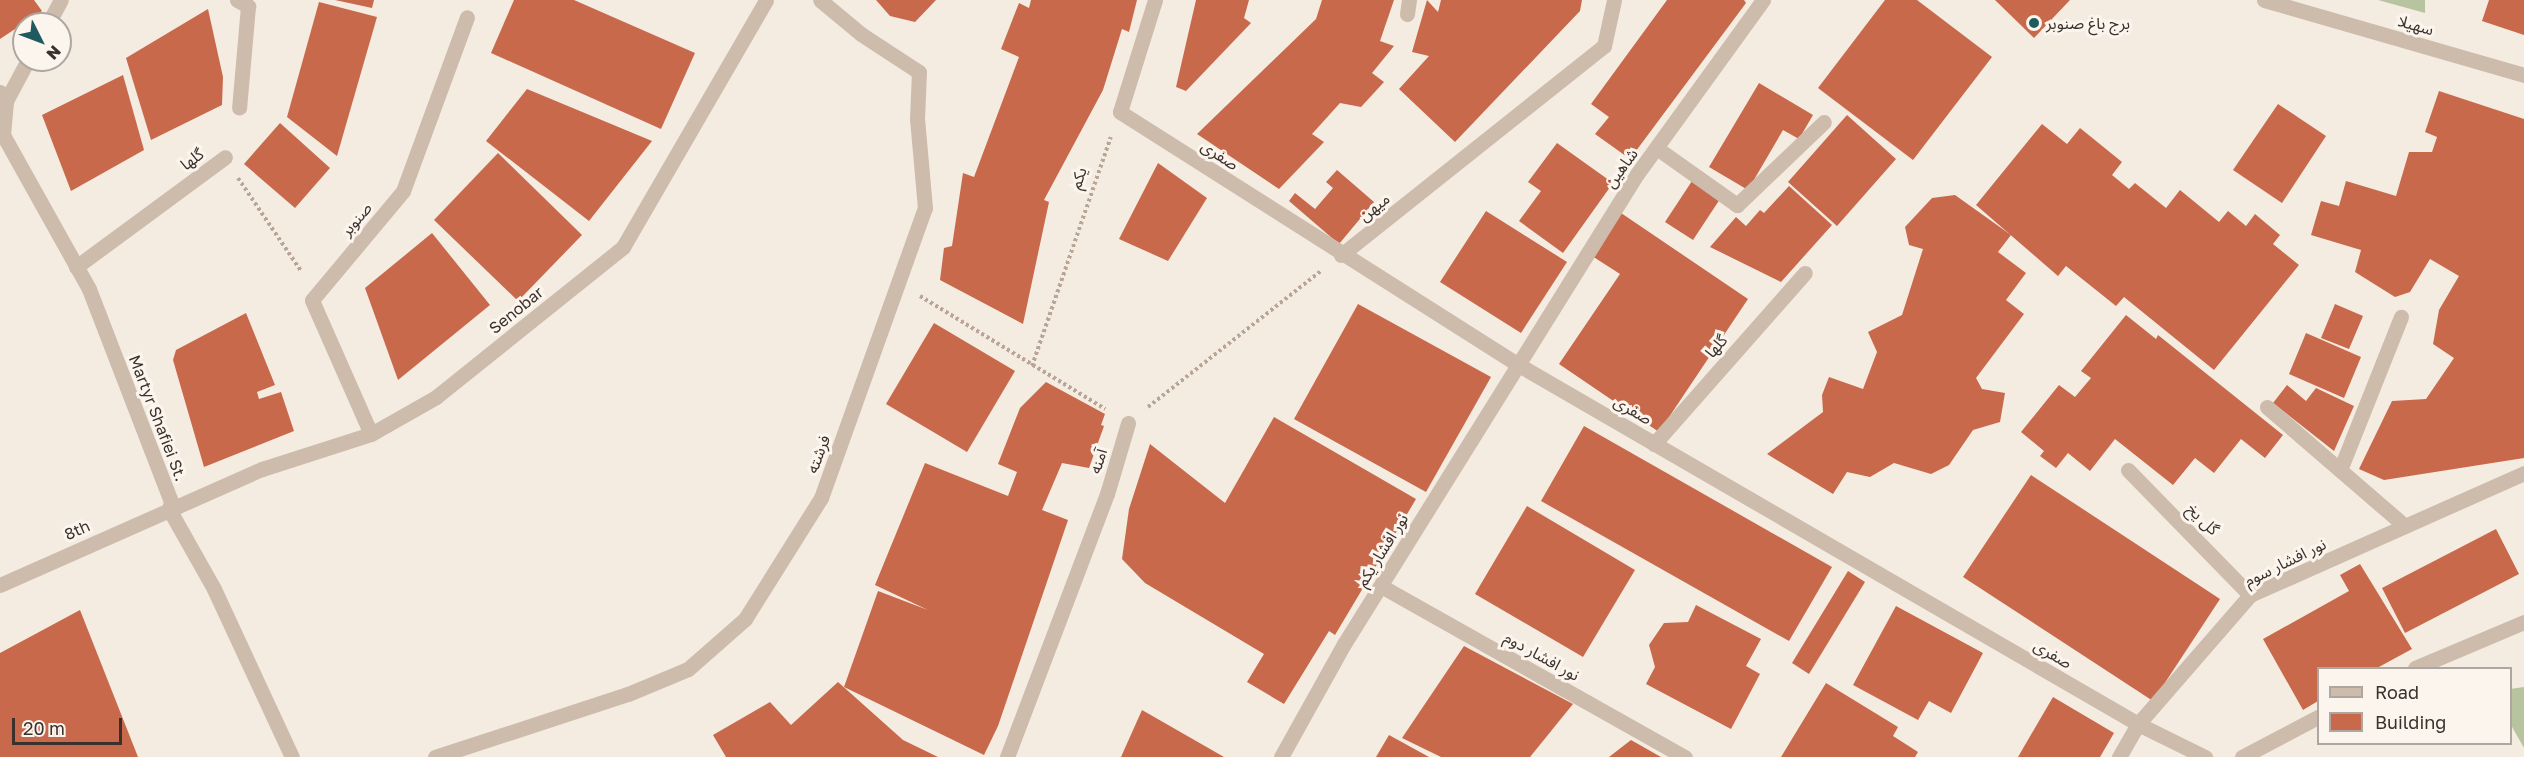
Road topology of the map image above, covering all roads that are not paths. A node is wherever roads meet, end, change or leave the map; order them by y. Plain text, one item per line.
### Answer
1 (237, 0) edge
2 (766, 0) edge
3 (820, 0) edge
4 (1155, 0) edge
5 (1614, 0) edge
6 (1763, 0) edge
7 (2264, 0) edge
8 (467, 17) dead end
9 (20, 72) edge
10 (2524, 75) edge
11 (3, 96) edge
12 (239, 108) dead end
13 (1824, 122) dead end
14 (1658, 149) junction
15 (225, 157) road end
16 (1341, 255) junction
17 (76, 267) junction
18 (1805, 273) dead end
19 (2400, 317) dead end
20 (1517, 364) junction
21 (2267, 407) dead end
22 (1128, 423) road end
23 (371, 434) junction
24 (1654, 444) junction
25 (2340, 470) junction
26 (2128, 471) dead end
27 (2524, 473) edge
28 (169, 509) junction
29 (2405, 526) junction
30 (0, 585) edge
31 (1381, 586) junction
32 (2250, 595) junction
33 (2524, 622) edge
34 (2420, 667) edge
35 (2317, 718) edge
36 (2138, 724) junction
37 (292, 757) edge
38 (435, 757) edge
39 (1007, 757) edge
40 (1281, 757) edge
41 (1685, 757) edge
42 (2119, 757) edge
43 (2205, 757) edge
44 (2242, 757) edge

1 - 12 street
2 - 23 street, Senobar
3 - 38 street, فرشته
4 - 16 street, صفری
5 - 16 street, میهن
6 - 14 street, شاهین
7 - 10 street, سهیلا
8 - 23 street, صنوبر
9 - 11 street
11 - 17 street, Martyr Shafiei St.
13 - 14 street
14 - 20 street, شاهین
15 - 17 street, گلها
16 - 20 street, صفری
17 - 28 street, Martyr Shafiei St.
18 - 24 street, گلها
19 - 25 street
20 - 24 street, صفری
20 - 31 street, نور افشار یکم
21 - 25 street
22 - 39 street, آمنه
23 - 28 street, Senobar
24 - 36 street, صفری
25 - 29 street
26 - 32 street, گل یخ
27 - 29 street, نور افشار سوم
28 - 30 street, 8th
28 - 37 street, Martyr Shafiei St.
29 - 32 street, نور افشار سوم
31 - 40 street, نور افشار یکم
31 - 41 street, نور افشار دوم
32 - 36 street, نور افشار سوم
33 - 34 street
35 - 44 street
36 - 42 street, نور افشار سوم
36 - 43 street

